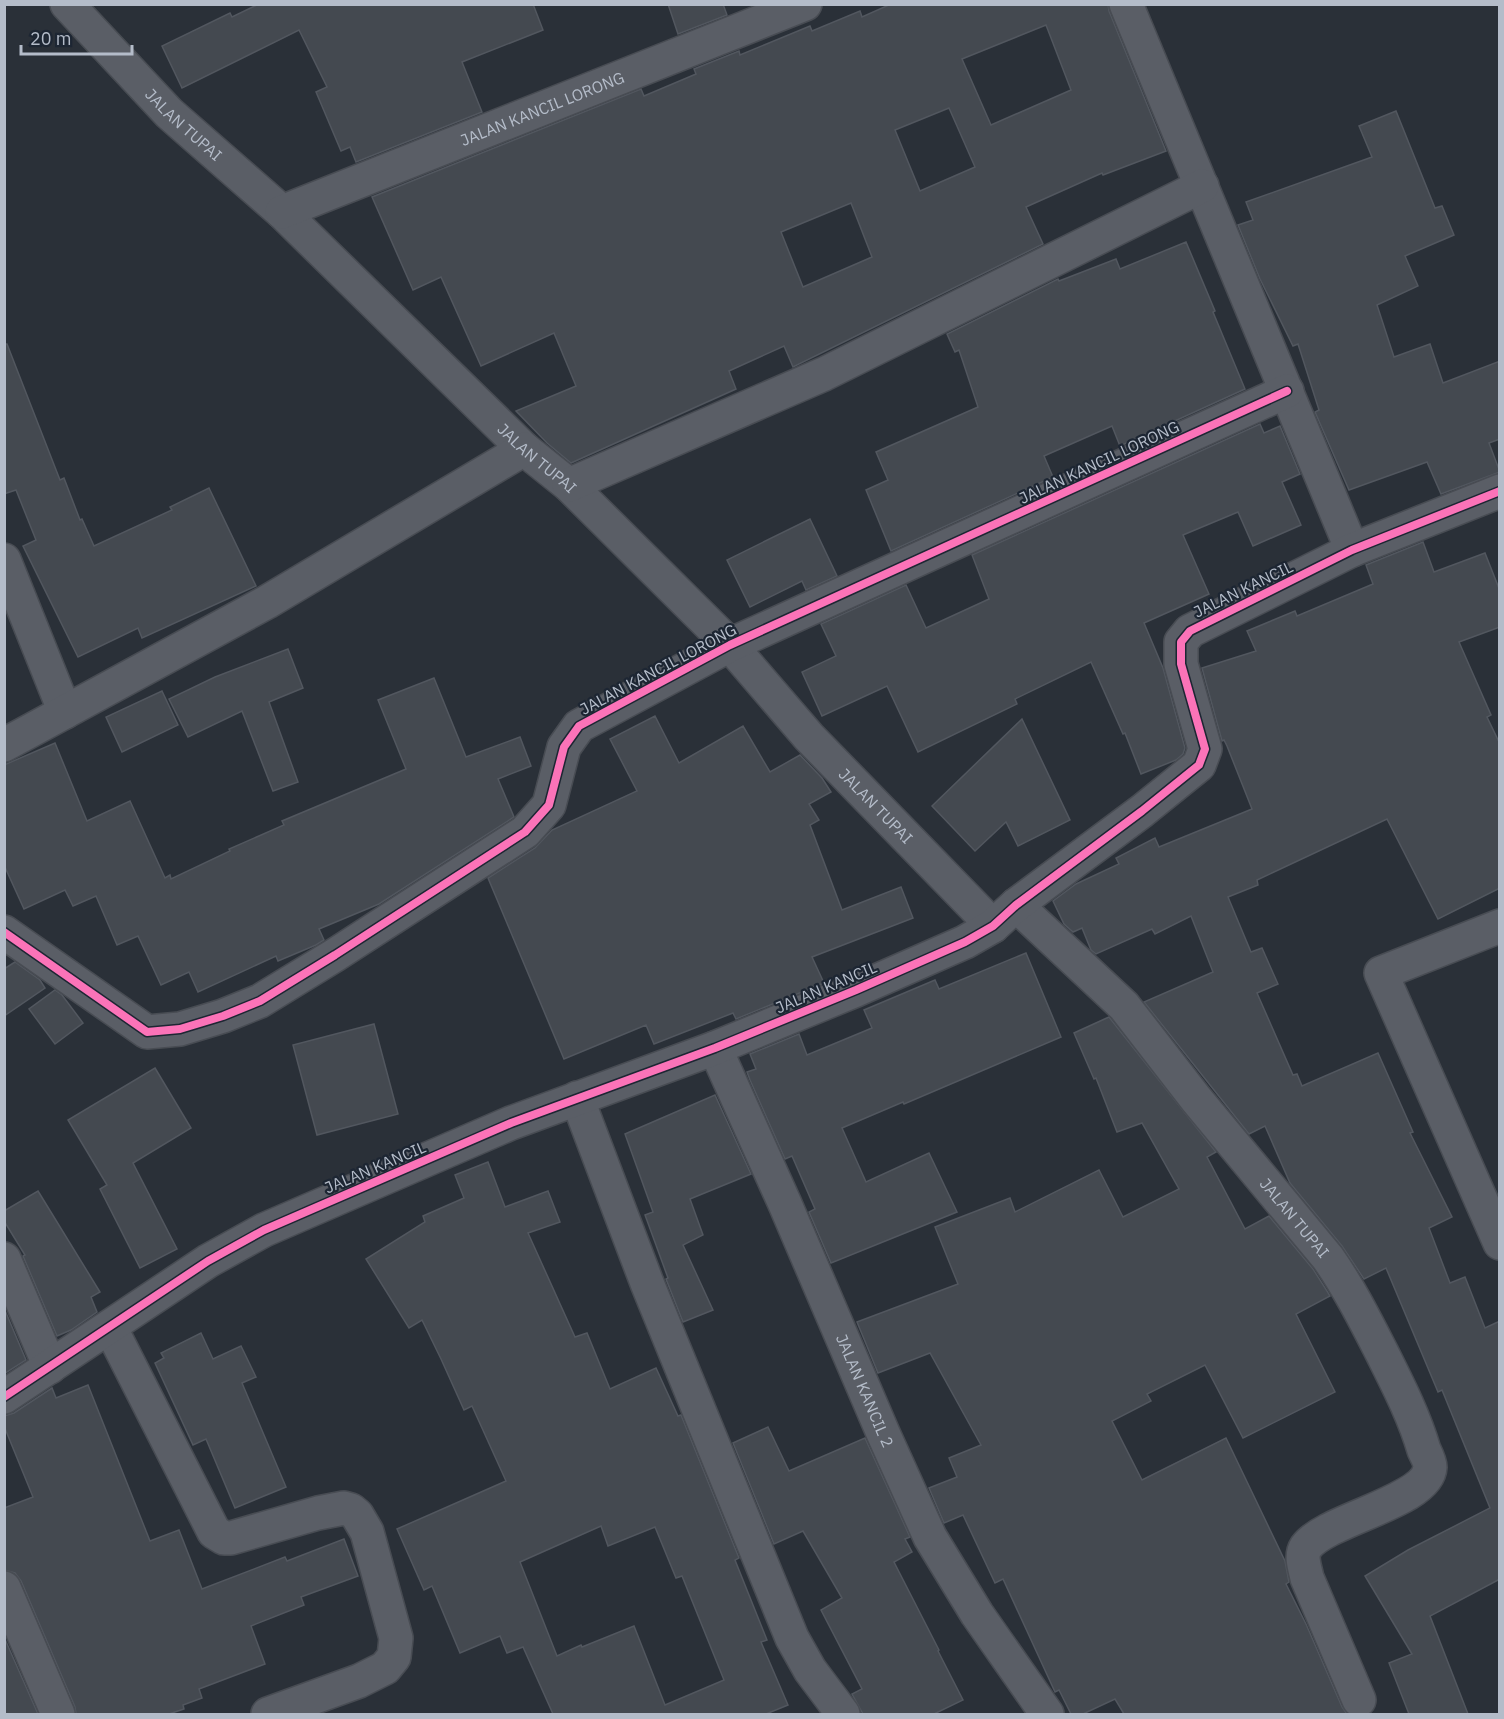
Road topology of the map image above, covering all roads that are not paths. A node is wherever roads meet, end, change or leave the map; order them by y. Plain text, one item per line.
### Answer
1 (67, 4) edge
2 (805, 4) edge
3 (1126, 4) edge
4 (1202, 186) junction
5 (282, 212) junction
6 (1287, 391) junction
7 (524, 448) junction
8 (569, 485) junction
9 (1500, 491) edge
10 (1352, 550) junction
11 (4, 560) edge
12 (730, 645) junction
13 (65, 712) junction
14 (4, 745) edge
15 (1005, 915) junction
16 (1500, 926) edge
17 (4, 932) edge
18 (715, 1048) junction
19 (577, 1098) junction
20 (1500, 1243) edge
21 (4, 1259) edge
22 (110, 1327) junction
23 (50, 1367) junction
24 (4, 1397) edge
25 (4, 1588) edge
26 (1359, 1700) dead end
27 (58, 1714) edge
28 (268, 1714) edge
29 (843, 1714) edge
30 (1047, 1714) edge

1 - 5 street, JALAN TUPAI
2 - 5 street, JALAN KANCIL LORONG
3 - 4 street
4 - 6 street
4 - 8 street
5 - 7 street, JALAN TUPAI
6 - 10 street
6 - 12 street, JALAN KANCIL LORONG
7 - 8 street, JALAN TUPAI
7 - 13 street
8 - 12 street, JALAN TUPAI
9 - 10 street, JALAN KANCIL
10 - 15 street, JALAN KANCIL
11 - 13 street
12 - 15 street, JALAN TUPAI
12 - 17 street, JALAN KANCIL LORONG
13 - 14 street
15 - 18 street, JALAN KANCIL
15 - 26 street, JALAN TUPAI
16 - 20 street
18 - 19 street, JALAN KANCIL
18 - 30 street, JALAN KANCIL 2
19 - 22 street, JALAN KANCIL
19 - 29 street
21 - 23 street
22 - 23 street, JALAN KANCIL
22 - 28 street
23 - 24 street, JALAN KANCIL
25 - 27 street

